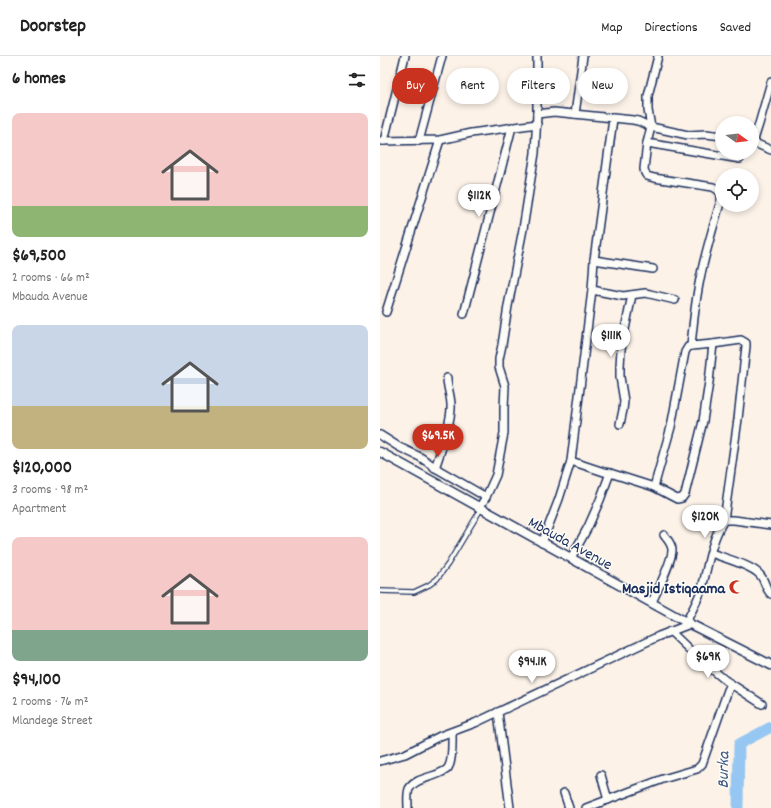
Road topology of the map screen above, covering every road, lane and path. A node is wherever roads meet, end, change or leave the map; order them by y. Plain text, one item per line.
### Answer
1 (405, 56) edge
2 (442, 56) edge
3 (538, 56) edge
4 (583, 56) edge
5 (658, 56) edge
6 (771, 82) edge
7 (537, 114) junction
8 (575, 114) junction
9 (613, 118) junction
10 (537, 124) junction
11 (759, 124) edge
12 (512, 127) junction
13 (651, 127) junction
14 (715, 135) edge
15 (440, 140) junction
16 (382, 141) edge
17 (419, 141) junction
18 (647, 142) junction
19 (759, 145) edge
20 (771, 150) edge
21 (715, 154) edge
22 (594, 260) junction
23 (653, 269) dead end
24 (592, 290) junction
25 (632, 295) junction
26 (675, 300) dead end
27 (386, 312) dead end
28 (464, 314) dead end
29 (713, 344) junction
30 (691, 346) junction
31 (447, 378) dead end
32 (620, 424) dead end
33 (380, 435) edge
34 (380, 452) edge
35 (571, 461) junction
36 (436, 468) junction
37 (610, 473) junction
38 (654, 487) junction
39 (486, 497) junction
40 (480, 509) junction
41 (724, 520) junction
42 (771, 525) edge
43 (664, 535) dead end
44 (542, 543) junction
45 (711, 553) junction
46 (570, 558) junction
47 (380, 591) edge
48 (771, 594) edge
49 (652, 602) junction
50 (688, 623) junction
51 (670, 631) junction
52 (771, 665) edge
53 (731, 684) junction
54 (762, 704) dead end
55 (498, 712) junction
56 (452, 732) junction
57 (380, 761) edge
58 (601, 775) dead end
59 (564, 793) dead end
60 (608, 800) junction
61 (408, 808) edge
62 (510, 808) edge
63 (569, 808) edge
64 (586, 808) edge

1 - 16 street
2 - 17 street
3 - 7 street
4 - 8 street
5 - 13 street
6 - 11 street
7 - 8 street
7 - 10 street
8 - 9 street
9 - 13 street
9 - 22 street
10 - 12 street
10 - 39 street
12 - 15 street
12 - 28 street
13 - 14 street
13 - 18 street
15 - 17 street
15 - 27 street
16 - 17 street
18 - 21 street
18 - 30 street
19 - 20 street
22 - 23 street
22 - 24 street
24 - 25 street
24 - 35 street
25 - 26 street
25 - 32 street
29 - 30 street
29 - 38 street
29 - 41 street
30 - 38 street
31 - 36 street
33 - 36 street
34 - 40 street, Mbauda Avenue
35 - 37 street
35 - 44 street
36 - 39 street
37 - 38 street
37 - 46 street
39 - 40 street
40 - 44 street, Mbauda Avenue
40 - 47 lane
41 - 42 street
41 - 45 street
43 - 49 street
44 - 46 street, Mbauda Avenue
45 - 48 street
45 - 50 street
46 - 49 street, Mbauda Avenue
49 - 50 street, Mbauda Avenue
50 - 51 street
50 - 52 street, Mbauda Avenue
51 - 53 street
51 - 55 street
53 - 54 street
53 - 60 street
55 - 56 street
55 - 62 street
56 - 57 street
56 - 61 street
58 - 60 street
59 - 63 street
60 - 64 street

